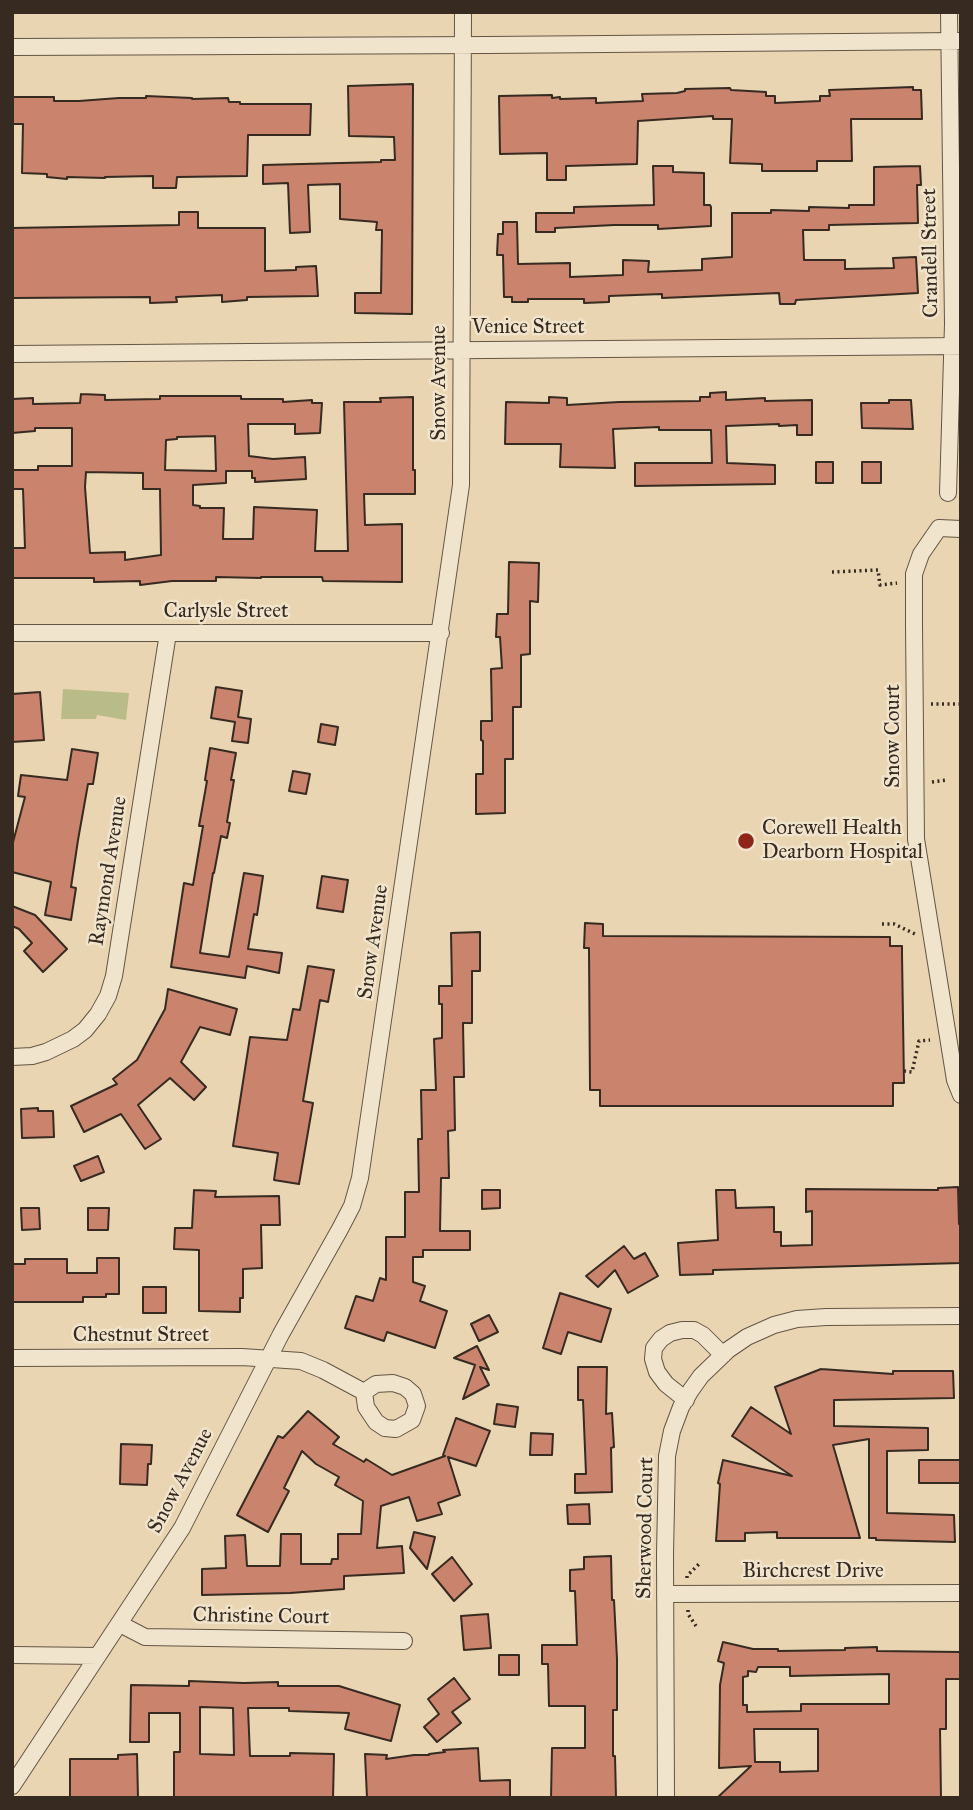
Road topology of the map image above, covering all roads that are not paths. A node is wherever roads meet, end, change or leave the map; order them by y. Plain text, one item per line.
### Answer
1 (463, 12) edge
2 (949, 12) edge
3 (955, 41) edge
4 (463, 45) junction
5 (12, 47) edge
6 (956, 346) edge
7 (461, 350) junction
8 (12, 354) edge
9 (948, 493) dead end
10 (961, 529) edge
11 (12, 633) edge
12 (168, 633) junction
13 (441, 633) junction
14 (12, 1057) edge
15 (961, 1095) edge
16 (961, 1316) edge
17 (723, 1355) junction
18 (12, 1358) edge
19 (269, 1358) junction
20 (364, 1392) dead end
21 (685, 1400) junction
22 (961, 1593) edge
23 (665, 1594) junction
24 (120, 1624) junction
25 (404, 1641) dead end
26 (12, 1655) edge
27 (98, 1656) junction
28 (12, 1786) edge
29 (666, 1798) edge

1 - 4 street, Snow Avenue
2 - 3 street, Crandell Street
3 - 4 street
3 - 6 street, Crandell Street
4 - 5 street
4 - 7 street, Snow Avenue
6 - 7 street, Venice Street
6 - 9 street, Crandell Street
7 - 8 street, Venice Street
7 - 13 street, Snow Avenue
10 - 15 street, Snow Court
11 - 12 street, Carlysle Street
12 - 13 street, Carlysle Street
12 - 14 street, Raymond Avenue
13 - 19 street, Snow Avenue
16 - 17 street, Sherwood Court
17 - 21 street, Sherwood Court
17 - 21 street
18 - 19 street, Chestnut Street
19 - 20 street, Chestnut Street
19 - 24 street, Snow Avenue
21 - 23 street, Sherwood Court
22 - 23 street, Birchcrest Drive
23 - 29 street, Sherwood Court
24 - 25 street, Christine Court
24 - 27 street, Snow Avenue
26 - 27 street
27 - 28 street, Snow Avenue

